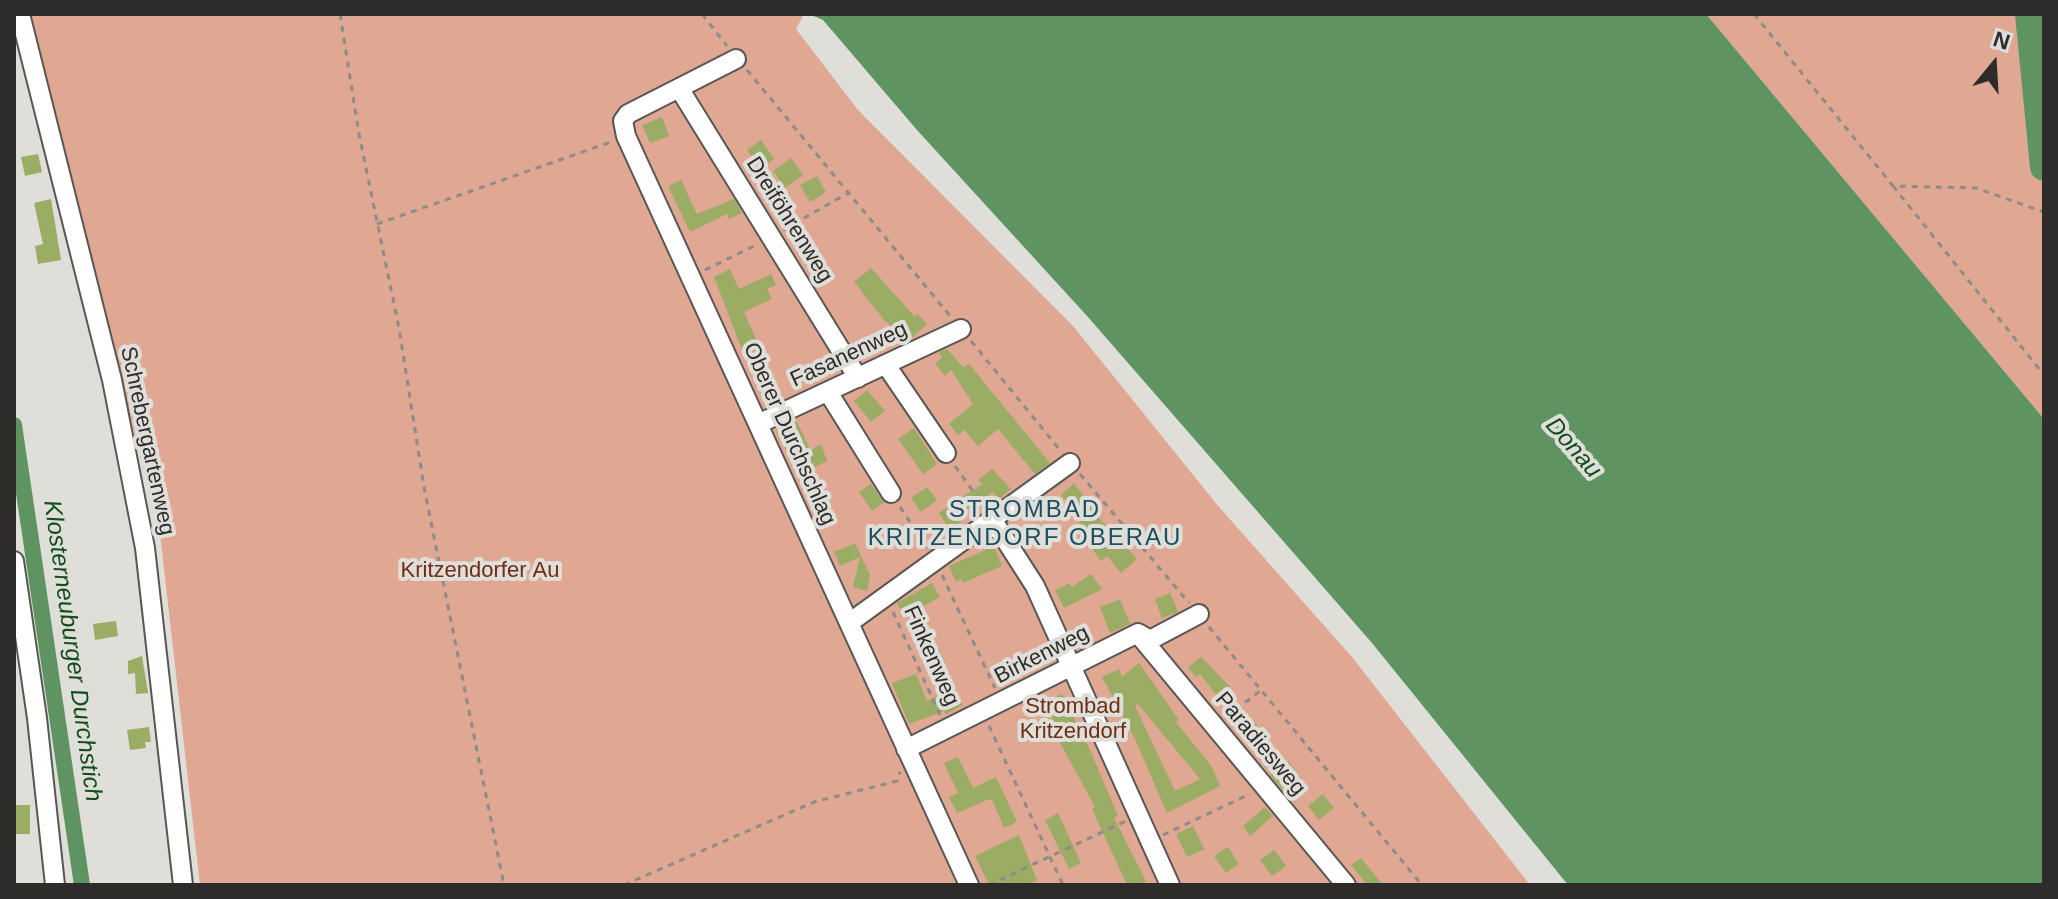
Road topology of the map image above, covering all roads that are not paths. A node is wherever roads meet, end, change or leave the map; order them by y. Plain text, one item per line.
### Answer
1 (20, 14) edge
2 (736, 59) road end
3 (679, 88) junction
4 (961, 329) dead end
5 (886, 365) junction
6 (858, 378) junction
7 (828, 392) junction
8 (758, 424) junction
9 (946, 453) road end
10 (1070, 463) dead end
11 (891, 493) road end
12 (992, 519) junction
13 (14, 561) edge
14 (1199, 614) dead end
15 (849, 623) junction
16 (1138, 633) junction
17 (21, 659) edge
18 (1071, 667) junction
19 (906, 749) junction
20 (55, 885) edge
21 (183, 885) edge
22 (969, 885) edge
23 (1170, 885) edge
24 (1346, 885) edge

1 - 21 street, Schrebergartenweg
2 - 3 street
3 - 6 street, Dreiföhrenweg
3 - 8 street, Oberer Durchschlag
4 - 5 street, Fasanenweg
5 - 6 street, Fasanenweg
5 - 9 street
6 - 7 street, Fasanenweg
7 - 8 street, Fasanenweg
7 - 11 street
8 - 15 street, Oberer Durchschlag
10 - 12 street
12 - 15 street
12 - 18 street
13 - 17 street
14 - 16 street, Birkenweg
15 - 19 street, Oberer Durchschlag
16 - 18 street, Birkenweg
16 - 24 street, Paradiesweg
17 - 20 street
18 - 19 street, Birkenweg
18 - 23 street
19 - 22 street, Oberer Durchschlag

